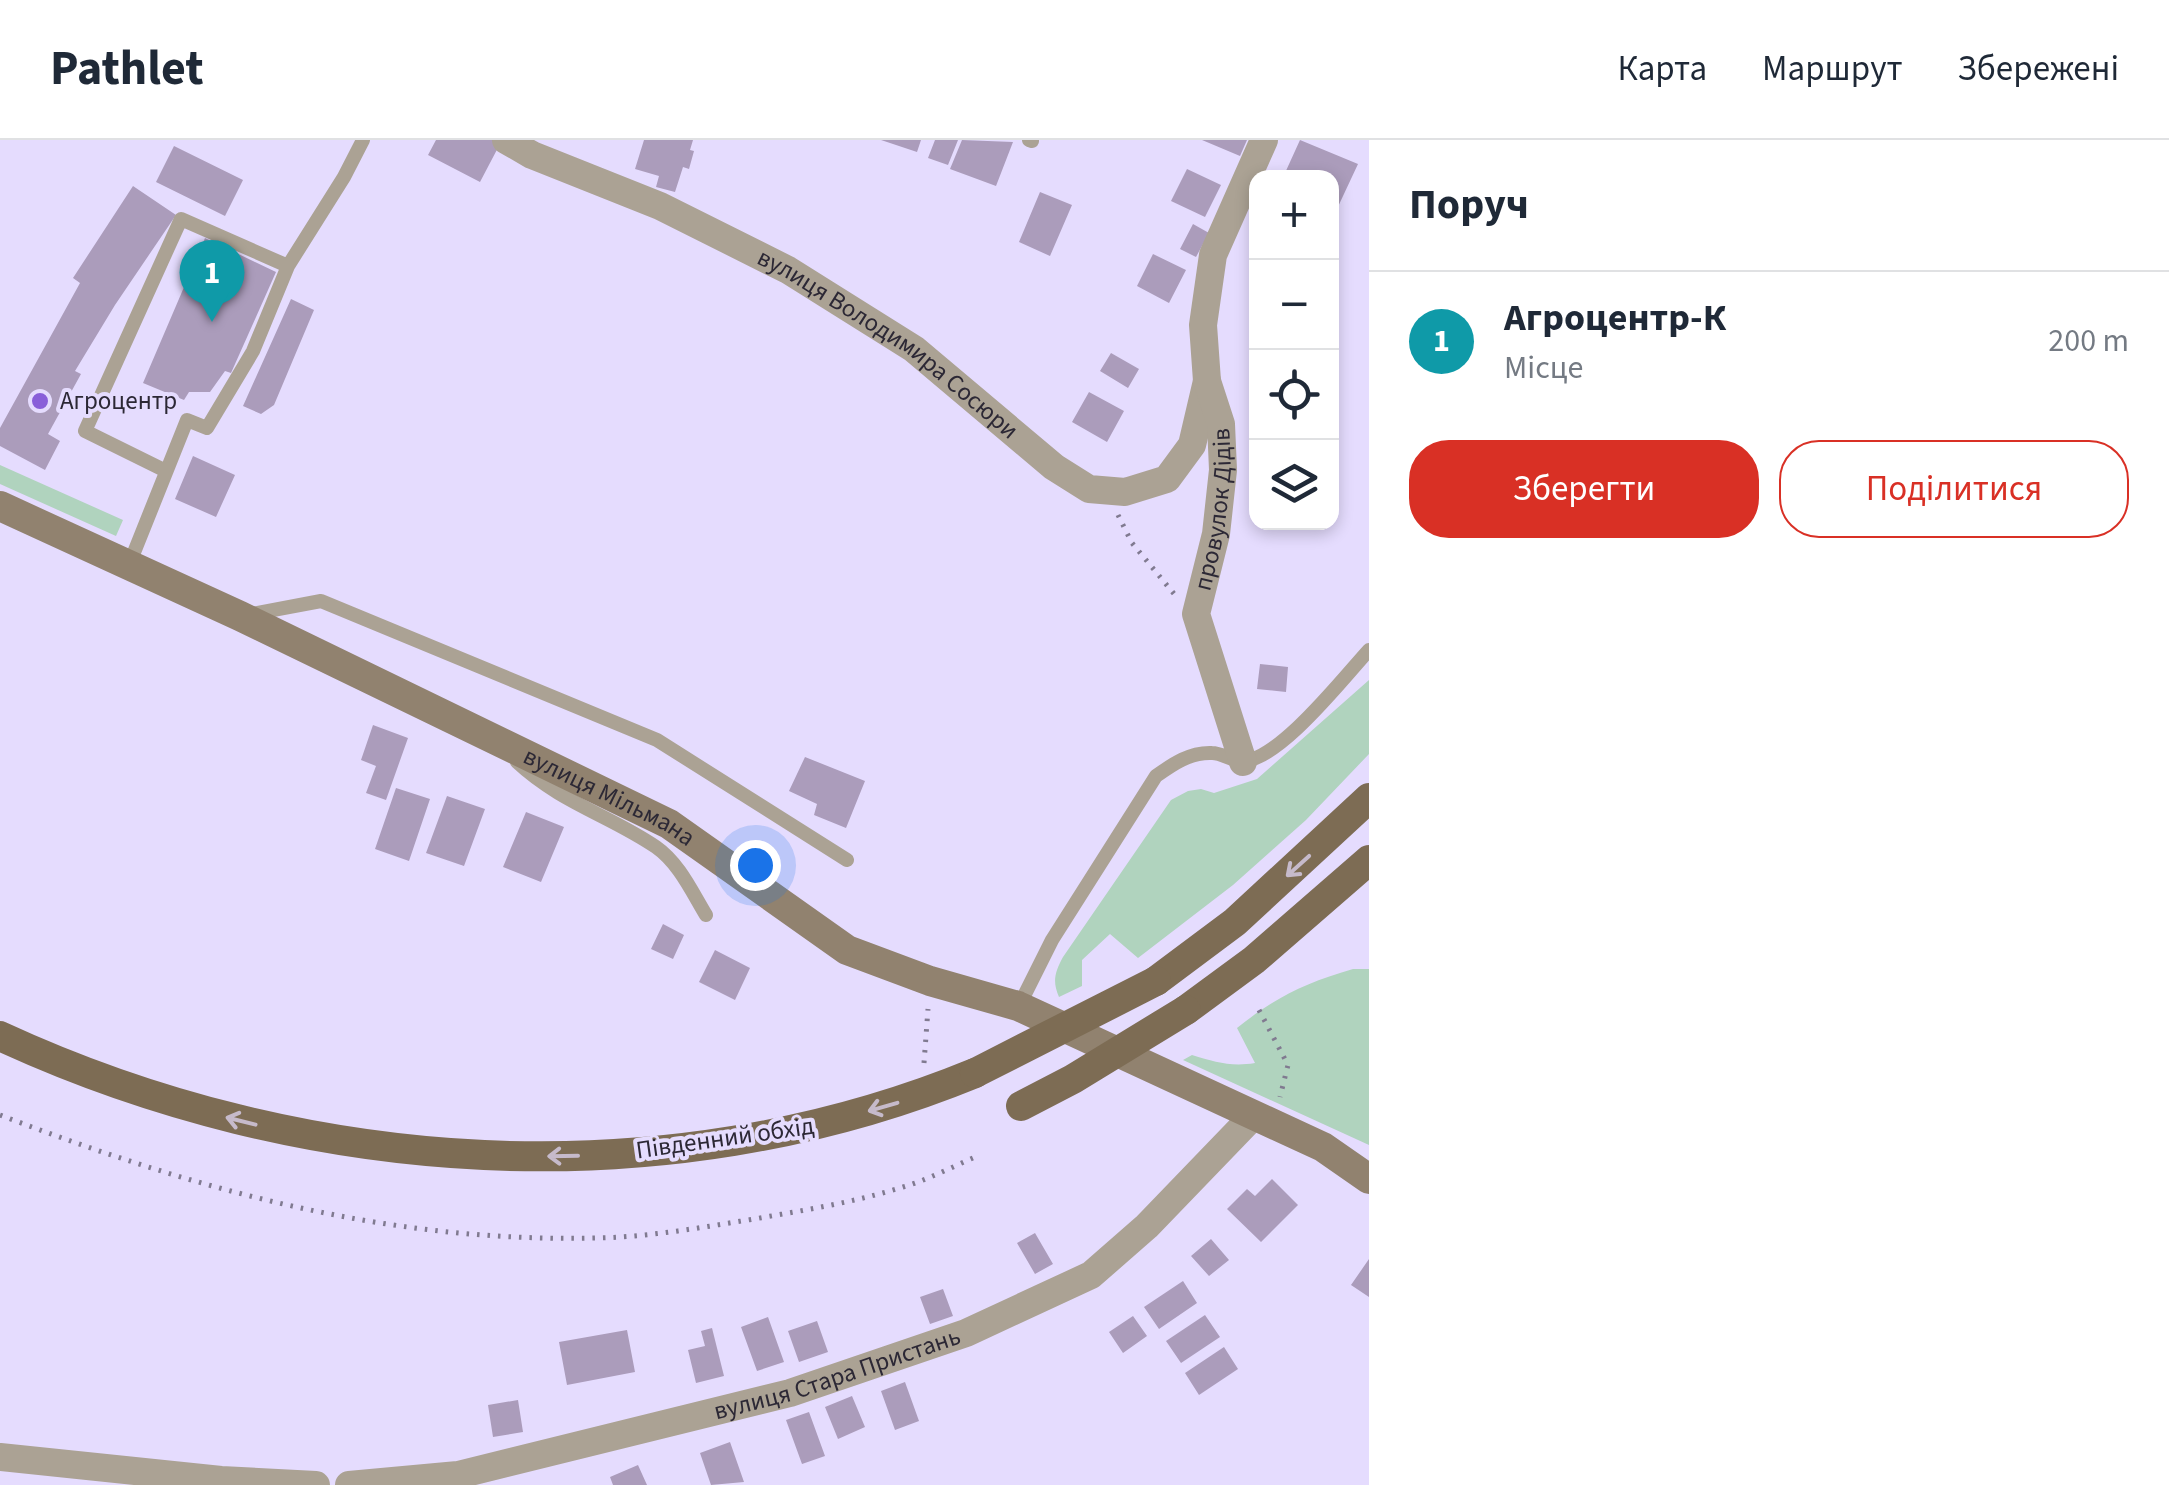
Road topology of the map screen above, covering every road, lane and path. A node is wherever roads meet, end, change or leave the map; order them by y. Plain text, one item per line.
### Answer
1 (363, 140) edge
2 (506, 140) edge
3 (1264, 140) edge
4 (288, 266) junction
5 (1208, 381) junction
6 (166, 471) junction
7 (1106, 490) junction
8 (0, 506) edge
9 (129, 564) junction
10 (1196, 614) junction
11 (240, 616) junction
12 (1369, 650) edge
13 (492, 738) junction
14 (1243, 762) junction
15 (1369, 798) edge
16 (847, 860) dead end
17 (1369, 860) edge
18 (706, 916) dead end
19 (930, 982) junction
20 (1018, 1006) junction
21 (1258, 1010) dead end
22 (0, 1036) edge
23 (924, 1067) dead end
24 (1021, 1106) dead end
25 (0, 1115) edge
26 (1263, 1119) junction
27 (973, 1158) dead end
28 (1369, 1179) edge
29 (0, 1456) edge
30 (316, 1485) edge
31 (348, 1485) edge

1 - 4 lane
2 - 7 street, вулиця Володимира Сосюри
3 - 5 street, провулок Дідів
4 - 6 lane
4 - 6 lane
5 - 7 street
5 - 10 street, провулок Дідів
6 - 9 lane
7 - 10 path
8 - 9 street, вулиця Мільмана
9 - 11 street, вулиця Мільмана
10 - 14 street, провулок Дідів
11 - 13 street, вулиця Мільмана
11 - 16 lane
12 - 14 lane
13 - 18 lane
13 - 19 street, вулиця Мільмана
14 - 20 lane
15 -> 22 main road, Південний обхід, bridge
17 - 24 main road, bridge
19 - 20 street, вулиця Мільмана
19 - 23 path
20 - 26 street, вулиця Мільмана
21 - 26 path
25 - 27 path
26 - 28 street, вулиця Мільмана
26 - 31 street, вулиця Стара Пристань
29 - 30 street

